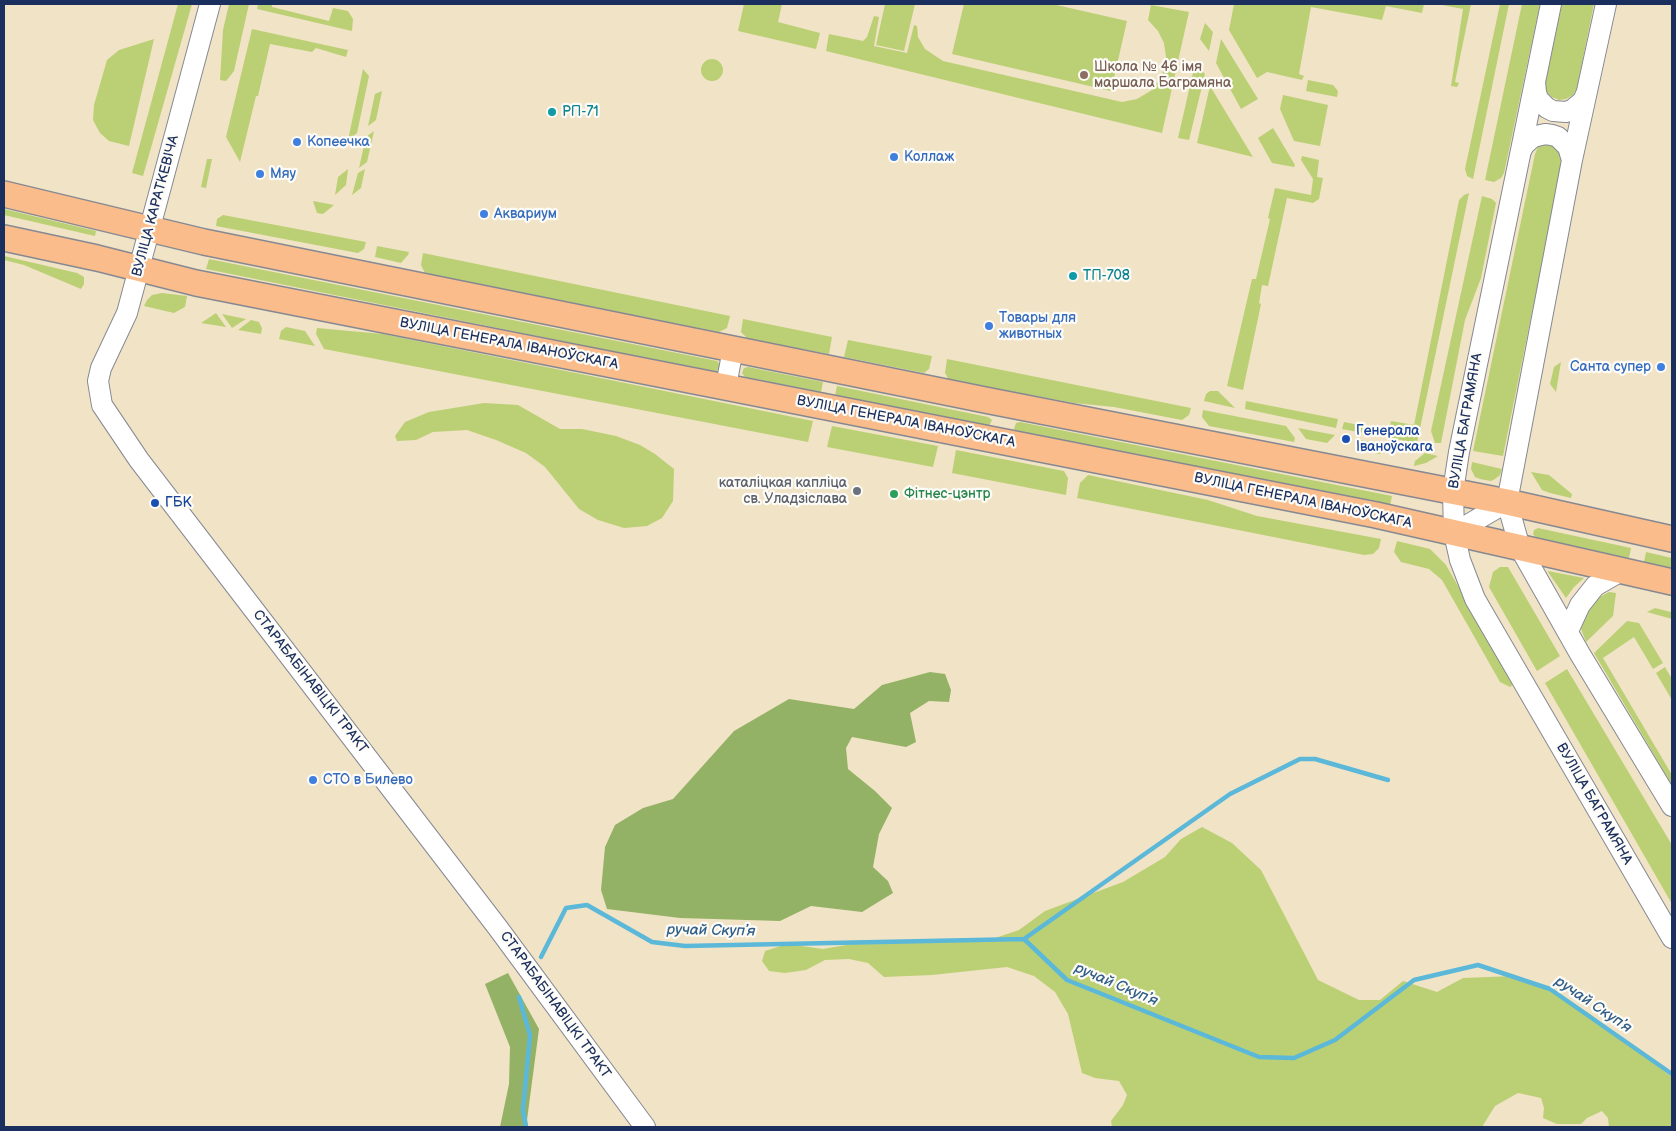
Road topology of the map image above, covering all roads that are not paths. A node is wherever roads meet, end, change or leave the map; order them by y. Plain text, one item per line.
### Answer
1 (210, 4) edge
2 (1551, 4) edge
3 (1606, 4) edge
4 (1536, 80) junction
5 (1587, 89) junction
6 (1521, 151) junction
7 (1572, 160) junction
8 (4, 194) edge
9 (150, 229) junction
10 (4, 238) edge
11 (139, 269) junction
12 (732, 349) junction
13 (726, 386) junction
14 (990, 401) junction
15 (102, 405) joint
16 (1027, 408) junction
17 (982, 438) junction
18 (1020, 446) junction
19 (1453, 491) junction
20 (1507, 502) junction
21 (1454, 533) junction
22 (1672, 539) edge
23 (1520, 548) junction
24 (1621, 571) junction
25 (1672, 582) edge
26 (1568, 631) junction
27 (1672, 806) edge
28 (1672, 938) edge
29 (645, 1127) edge

1 - 9 street, ВУЛІЦА КАРАТКЕВІЧА
2 - 4 street, ВУЛІЦА БАГРАМЯНА
3 - 5 street
4 - 5 street
4 - 6 street, ВУЛІЦА БАГРАМЯНА
5 - 7 street
6 - 7 street
6 - 19 street, ВУЛІЦА БАГРАМЯНА
7 - 20 street
8 - 9 main road
9 - 11 street, ВУЛІЦА КАРАТКЕВІЧА
9 - 12 main road
10 - 11 main road, ВУЛІЦА ГЕНЕРАЛА ІВАНОЎСКАГА
11 - 13 main road, ВУЛІЦА ГЕНЕРАЛА ІВАНОЎСКАГА
11 - 15 street, ВУЛІЦА КАРАТКЕВІЧА
12 - 13 street
12 - 14 main road
13 - 17 main road, ВУЛІЦА ГЕНЕРАЛА ІВАНОЎСКАГА
14 - 16 main road
14 - 17 main road
15 - 29 street, СТАРАБАБІНАВІЦКІ ТРАКТ
16 - 18 main road
16 - 19 main road
17 - 18 main road, ВУЛІЦА ГЕНЕРАЛА ІВАНОЎСКАГА
18 - 21 main road, ВУЛІЦА ГЕНЕРАЛА ІВАНОЎСКАГА
19 - 20 main road
19 - 21 street, ВУЛІЦА БАГРАМЯНА
20 - 21 street
20 - 22 main road
20 - 23 street
21 - 23 main road, ВУЛІЦА ГЕНЕРАЛА ІВАНОЎСКАГА
21 - 28 street, ВУЛІЦА БАГРАМЯНА
23 - 24 main road, ВУЛІЦА ГЕНЕРАЛА ІВАНОЎСКАГА
23 - 26 street
24 - 25 main road, ВУЛІЦА ГЕНЕРАЛА ІВАНОЎСКАГА
24 - 26 street
26 - 27 street

